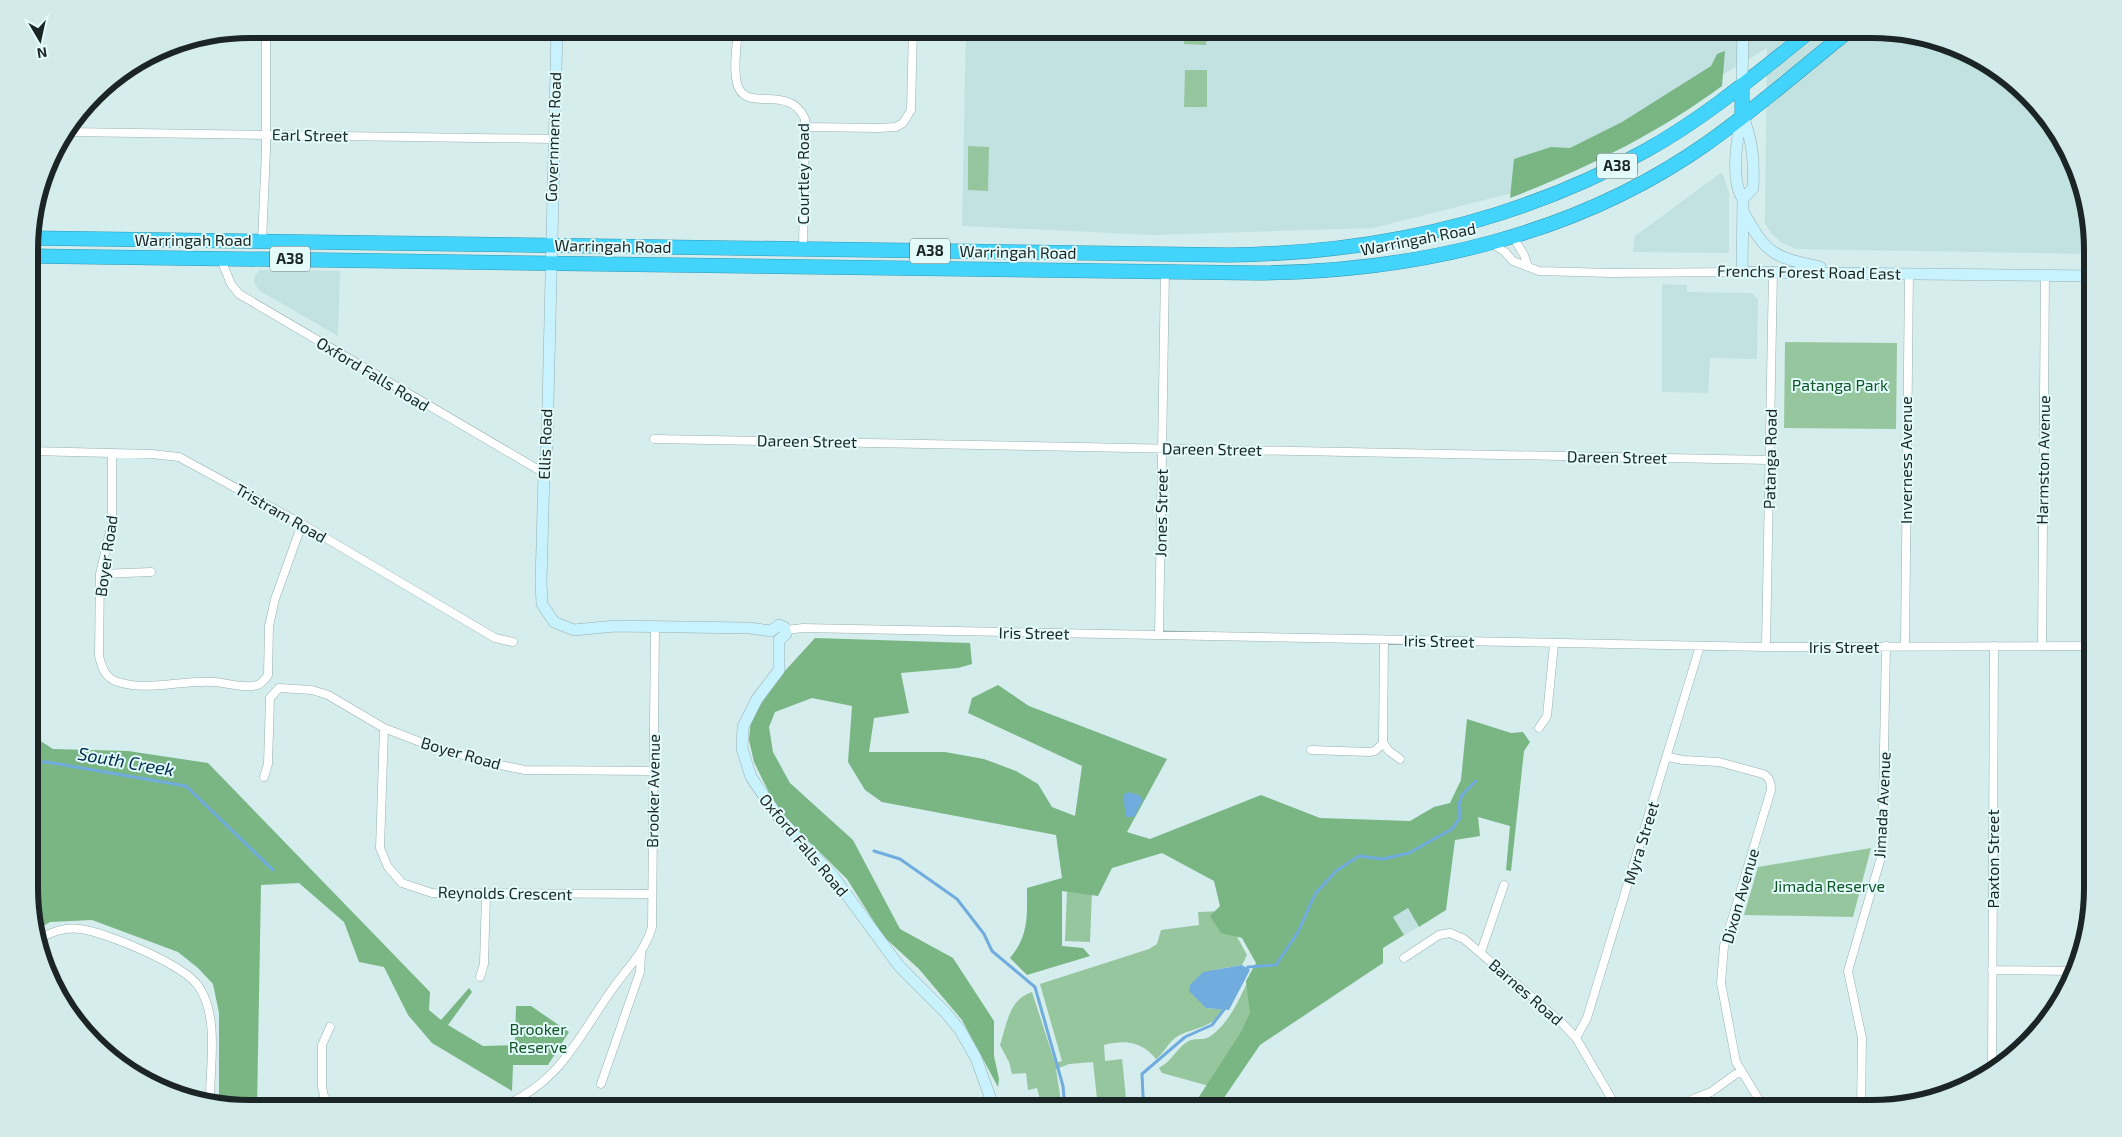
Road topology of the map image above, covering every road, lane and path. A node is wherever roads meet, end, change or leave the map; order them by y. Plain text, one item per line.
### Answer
1 (266, 38) edge
2 (557, 38) edge
3 (738, 38) edge
4 (912, 38) edge
5 (1743, 38) edge
6 (1802, 38) edge
7 (1840, 38) edge
8 (1742, 85) junction
9 (1742, 115) junction
10 (806, 127) junction
11 (73, 132) edge
12 (265, 134) junction
13 (553, 139) junction
14 (1743, 199) junction
15 (1744, 212) junction
16 (1513, 236) junction
17 (38, 238) edge
18 (262, 241) junction
19 (1491, 243) junction
20 (550, 245) junction
21 (803, 249) junction
22 (38, 256) edge
23 (220, 257) junction
24 (550, 263) junction
25 (1528, 267) junction
26 (1165, 272) junction
27 (1742, 272) junction
28 (1773, 272) junction
29 (1848, 272) junction
30 (1909, 273) junction
31 (2045, 275) junction
32 (2084, 276) edge
33 (654, 438) dead end
34 (1162, 448) junction
35 (38, 451) edge
36 (112, 453) junction
37 (1770, 460) junction
38 (544, 473) junction
39 (302, 524) junction
40 (151, 572) dead end
41 (100, 574) junction
42 (655, 626) junction
43 (779, 633) junction
44 (1159, 635) junction
45 (1384, 640) junction
46 (514, 642) dead end
47 (1554, 644) junction
48 (1700, 646) junction
49 (1886, 646) junction
50 (1905, 646) junction
51 (1994, 646) junction
52 (2042, 646) junction
53 (2084, 646) edge
54 (1766, 647) junction
55 (384, 728) junction
56 (1539, 728) dead end
57 (1383, 742) junction
58 (1311, 750) dead end
59 (1668, 756) junction
60 (1400, 759) dead end
61 (654, 771) junction
62 (264, 776) dead end
63 (1504, 885) dead end
64 (486, 894) junction
65 (652, 894) junction
66 (44, 937) edge
67 (1481, 952) junction
68 (641, 954) junction
69 (1404, 958) dead end
70 (1992, 970) junction
71 (2067, 971) edge
72 (480, 977) dead end
73 (330, 1027) dead end
74 (1576, 1038) junction
75 (1992, 1063) edge
76 (1740, 1071) junction
77 (601, 1084) dead end
78 (210, 1095) edge
79 (1693, 1099) dead end
80 (326, 1100) edge
81 (514, 1100) edge
82 (991, 1100) edge
83 (1612, 1100) edge
84 (1759, 1100) edge
85 (1861, 1100) edge

1 - 12 street
2 - 13 street, Government Road
3 - 10 street, Courtley Road
4 - 10 street
5 - 8 street
6 - 8 highway, Warringah Road / A38
7 - 9 highway, Warringah Road / A38
8 - 9 highway
8 - 21 highway, Warringah Road / A38
9 - 14 street
9 - 14 street
9 - 16 highway, Warringah Road / A38
10 - 21 street, Courtley Road
11 - 12 street, Earl Street
12 - 13 street, Earl Street
12 - 18 street
13 - 20 street, Government Road
14 - 15 street
15 - 27 street
15 - 29 street
16 - 19 highway, Warringah Road / A38
16 - 25 street
17 - 18 highway, Warringah Road / A38
18 - 20 highway, Warringah Road / A38
19 - 25 street, Frenchs Forest Road East
19 - 26 highway, Warringah Road / A38
20 - 21 highway, Warringah Road / A38
20 - 24 street, Government Road
22 - 23 highway, Warringah Road / A38
23 - 24 highway, Warringah Road / A38
23 - 38 street, Oxford Falls Road
24 - 26 highway, Warringah Road / A38
24 - 38 street, Ellis Road
25 - 27 street, Frenchs Forest Road East
26 - 34 street, Jones Street
27 - 28 street, Frenchs Forest Road East
28 - 29 street, Frenchs Forest Road East
28 - 37 street, Patanga Road
29 - 30 street, Frenchs Forest Road East
30 - 31 street, Frenchs Forest Road East
30 - 50 street, Inverness Avenue
31 - 32 street, Frenchs Forest Road East
31 - 52 street, Harmston Avenue
33 - 34 street, Dareen Street
34 - 37 street, Dareen Street
34 - 44 street, Jones Street
35 - 36 street, Tristram Road
36 - 39 street, Tristram Road
36 - 41 street, Boyer Road
37 - 54 street, Patanga Road
38 - 42 street, Ellis Road
39 - 41 street, Boyer Road
39 - 46 street, Tristram Road
40 - 41 street
42 - 43 street
42 - 61 street, Brooker Avenue
43 - 44 street, Iris Street
43 - 82 street, Oxford Falls Road
44 - 45 street, Iris Street
45 - 47 street, Iris Street
45 - 57 street
47 - 48 street, Iris Street
47 - 56 street
48 - 54 street, Iris Street
48 - 59 street, Myra Street
49 - 50 street, Iris Street
49 - 54 street, Iris Street
49 - 85 street, Jimada Avenue
50 - 51 street, Iris Street
51 - 52 street, Iris Street
51 - 70 street, Paxton Street
52 - 53 street, Iris Street
55 - 61 street, Boyer Road
55 - 62 street, Boyer Road
55 - 64 street, Reynolds Crescent
57 - 58 street
57 - 60 street
59 - 74 street, Myra Street
59 - 76 street, Dixon Avenue
61 - 65 street, Brooker Avenue
63 - 67 street
64 - 65 street, Reynolds Crescent
64 - 72 street
65 - 68 street, Brooker Avenue
66 - 78 street
67 - 69 street, Barnes Road
67 - 74 street, Barnes Road
68 - 77 street, Brooker Avenue
68 - 81 street, Brooker Avenue
70 - 71 street
70 - 75 street, Paxton Street
73 - 80 street
74 - 83 street, Barnes Road
76 - 79 street
76 - 84 street, Dixon Avenue

